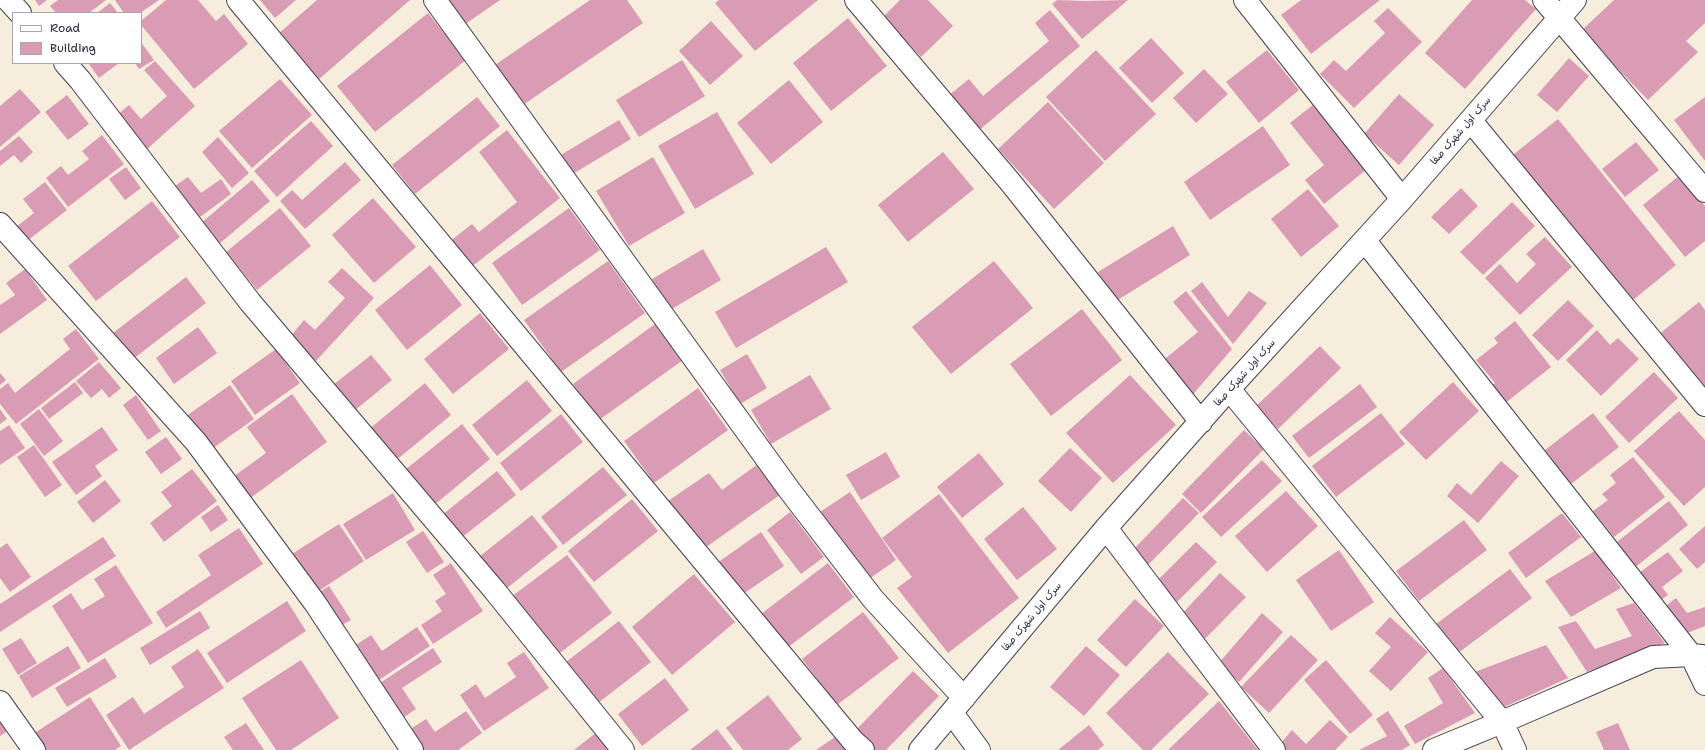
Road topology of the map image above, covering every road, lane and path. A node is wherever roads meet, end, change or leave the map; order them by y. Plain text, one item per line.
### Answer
1 (8, 0) edge
2 (238, 0) edge
3 (435, 0) edge
4 (856, 0) edge
5 (1245, 0) edge
6 (1544, 0) edge
7 (1575, 0) edge
8 (19, 12) edge
9 (1559, 18) junction
10 (66, 64) edge
11 (1471, 121) junction
12 (1705, 191) edge
13 (1402, 199) junction
14 (0, 224) edge
15 (1365, 241) junction
16 (1229, 389) junction
17 (1705, 405) edge
18 (1201, 422) junction
19 (1106, 528) junction
20 (1698, 656) edge
21 (1705, 684) edge
22 (0, 702) edge
23 (958, 705) junction
24 (1502, 722) junction
25 (34, 750) edge
26 (412, 750) edge
27 (623, 750) edge
28 (863, 750) edge
29 (920, 750) edge
30 (979, 750) edge
31 (1274, 750) edge
32 (1434, 750) edge
33 (1516, 750) edge

1 - 8 street
2 - 28 street
3 - 23 street
4 - 18 street
5 - 13 street
6 - 9 street
7 - 9 street, سرک اول شهرک صفا
9 - 11 street, سرک اول شهرک صفا
9 - 12 street
10 - 27 street
11 - 13 street, سرک اول شهرک صفا
11 - 17 street
13 - 15 street, سرک اول شهرک صفا
14 - 26 street
15 - 16 street, سرک اول شهرک صفا
15 - 20 street
16 - 18 street, سرک اول شهرک صفا
16 - 24 street
18 - 19 street, سرک اول شهرک صفا
19 - 23 street, سرک اول شهرک صفا
19 - 31 street
20 - 21 street
20 - 24 street
22 - 25 street
23 - 29 street, سرک اول شهرک صفا
23 - 30 street
24 - 32 street
24 - 33 street

